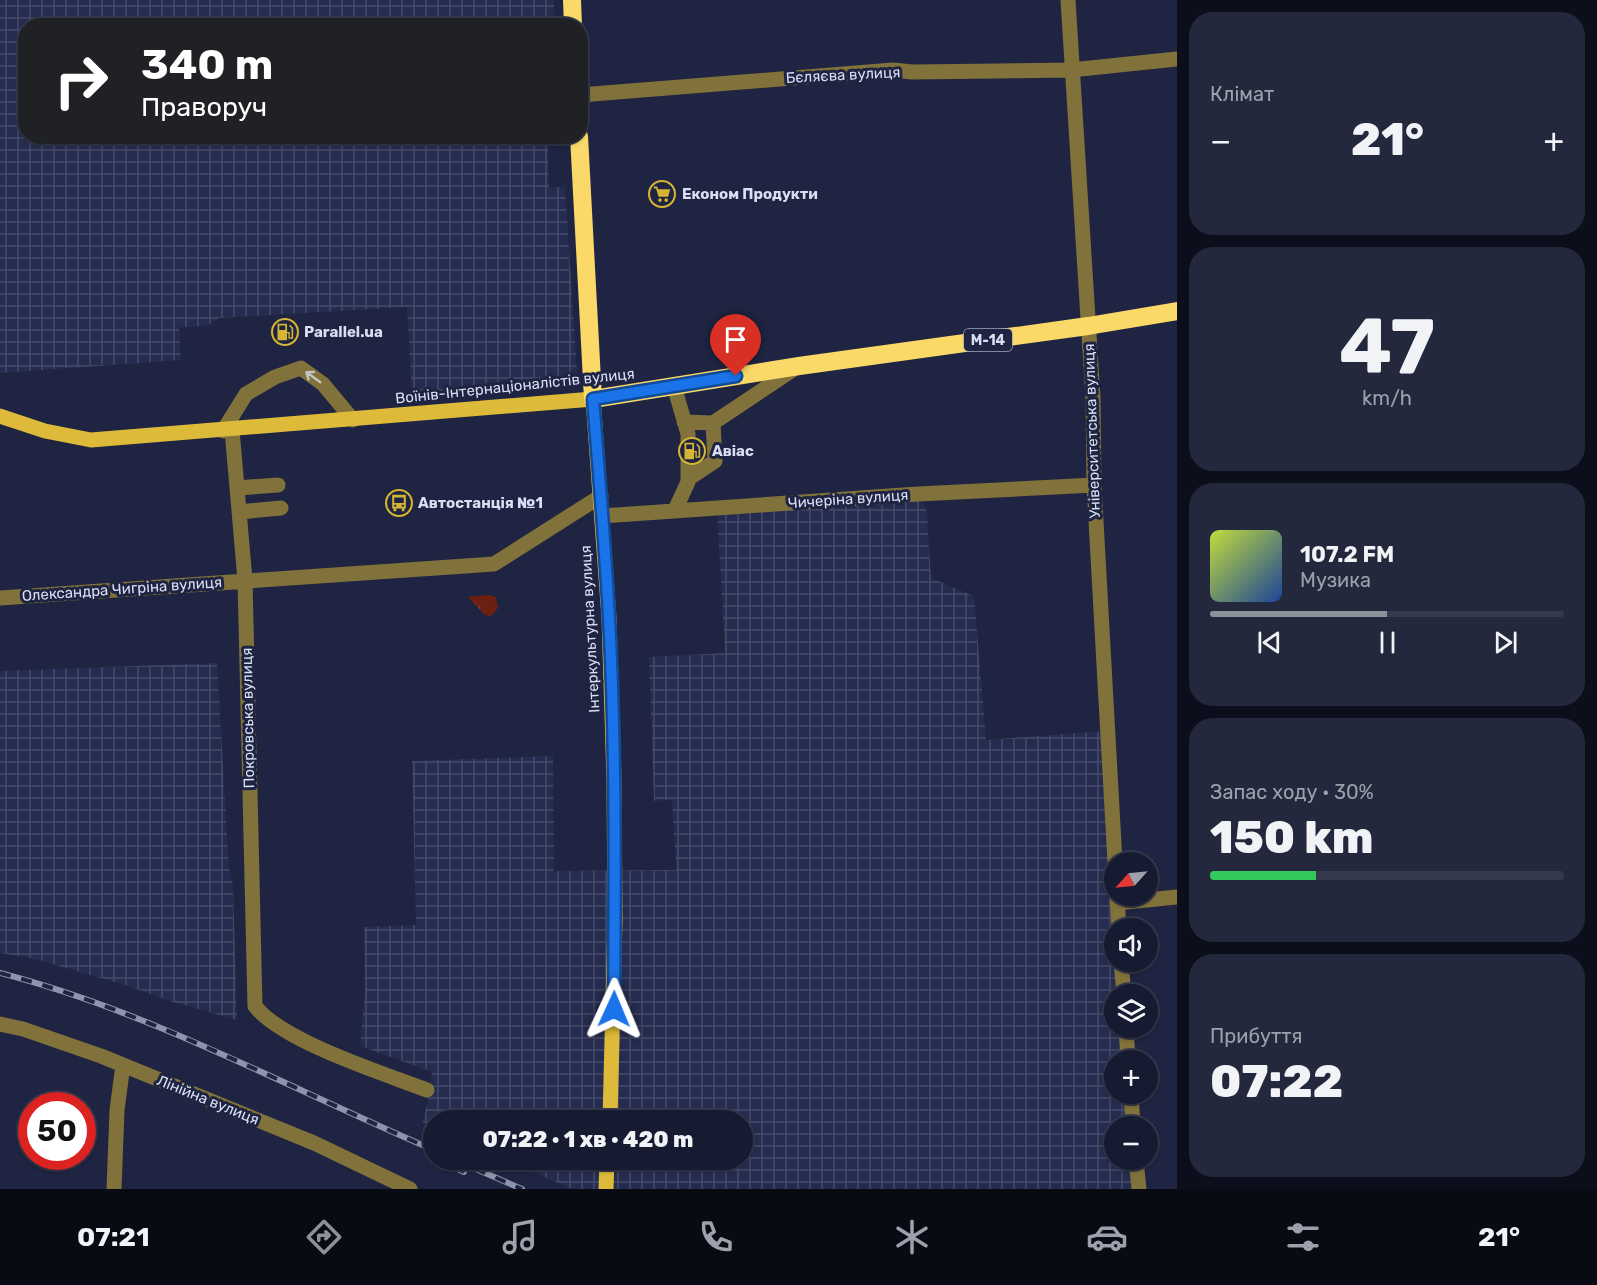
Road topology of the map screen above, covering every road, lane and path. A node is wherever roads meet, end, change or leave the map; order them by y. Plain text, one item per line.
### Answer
1 (572, 0) edge
2 (1068, 0) edge
3 (573, 18) edge
4 (1177, 59) edge
5 (1071, 70) junction
6 (588, 94) edge
7 (579, 144) edge
8 (1177, 311) edge
9 (1088, 326) junction
10 (799, 366) junction
11 (674, 386) junction
12 (593, 399) junction
13 (0, 416) edge
14 (353, 420) junction
15 (684, 422) junction
16 (713, 423) junction
17 (228, 430) junction
18 (688, 479) junction
19 (278, 484) dead end
20 (1094, 484) junction
21 (237, 488) junction
22 (601, 496) junction
23 (280, 508) dead end
24 (675, 510) junction
25 (239, 512) junction
26 (602, 516) junction
27 (244, 580) junction
28 (0, 598) edge
29 (1114, 852) edge
30 (1177, 897) edge
31 (1158, 898) edge
32 (0, 1024) edge
33 (123, 1065) junction
34 (427, 1090) dead end
35 (610, 1110) edge
36 (607, 1170) edge
37 (1137, 1170) edge
38 (114, 1189) edge
39 (410, 1189) edge
40 (606, 1189) edge
41 (1139, 1189) edge

1 - 3 highway
2 - 5 street, Університетська вулиця
4 - 5 street, Бєляєва вулиця
5 - 6 street, Бєляєва вулиця
5 - 9 street, Університетська вулиця
7 - 12 highway, Інтеркультурна вулиця
8 - 9 highway, Воїнів-Інтернаціоналістів вулиця / М-14
9 - 10 highway, Воїнів-Інтернаціоналістів вулиця / М-14
9 - 20 street, Університетська вулиця
10 - 11 highway, Воїнів-Інтернаціоналістів вулиця / М-14
10 - 16 street
11 - 12 highway, Воїнів-Інтернаціоналістів вулиця / М-14
11 - 15 street
12 - 14 main road, Воїнів-Інтернаціоналістів вулиця
12 - 22 main road, Інтеркультурна вулиця
13 - 17 main road, Воїнів-Інтернаціоналістів вулиця
14 - 17 main road, Воїнів-Інтернаціоналістів вулиця
14 -> 17 street
15 - 16 street
15 - 18 street
16 - 18 street
17 - 21 street, Покровська вулиця
18 - 24 street
19 - 21 street
20 - 24 street, Чичеріна вулиця
20 - 29 street, Університетська вулиця
21 - 25 street, Покровська вулиця
22 - 26 main road, Інтеркультурна вулиця
22 - 27 street, Олександра Чигріна вулиця
23 - 25 street
24 - 26 street, Чичеріна вулиця
25 - 27 street, Покровська вулиця
26 - 35 main road, Інтеркультурна вулиця
27 - 28 street, Олександра Чигріна вулиця
27 - 34 street, Покровська вулиця
30 - 31 street
32 - 33 street, Лінійна вулиця
33 - 38 street
33 - 39 street, Лінійна вулиця
36 - 40 main road
37 - 41 street

